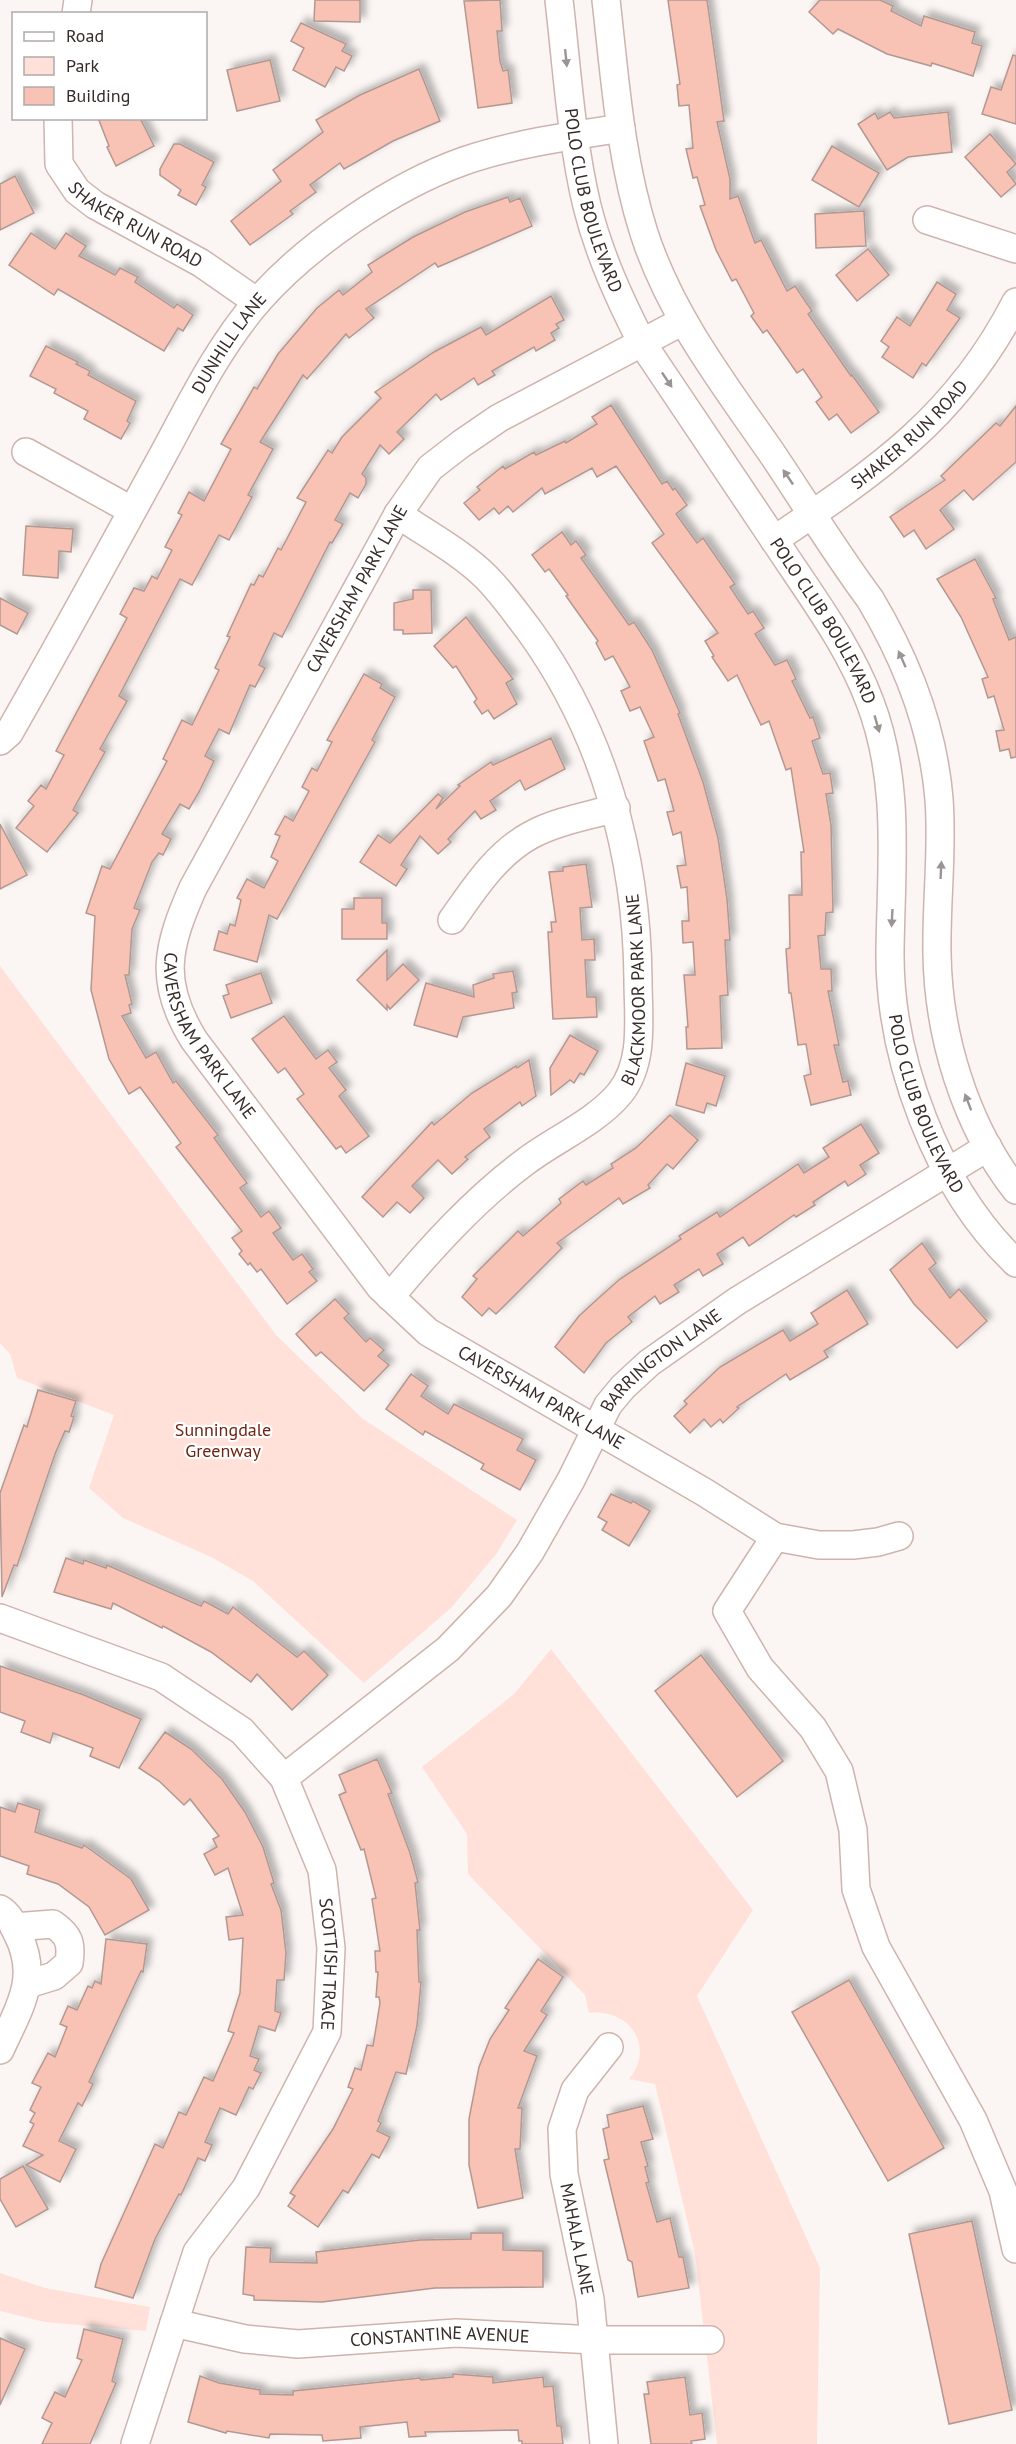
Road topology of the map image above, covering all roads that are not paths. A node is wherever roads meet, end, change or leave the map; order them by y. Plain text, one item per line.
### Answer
1 (559, 0) edge
2 (606, 0) edge
3 (58, 120) edge
4 (621, 128) junction
5 (575, 135) junction
6 (927, 220) dead end
7 (1016, 249) edge
8 (256, 302) junction
9 (1016, 302) edge
10 (683, 321) junction
11 (642, 342) junction
12 (26, 452) dead end
13 (131, 510) junction
14 (398, 514) junction
15 (813, 514) junction
16 (774, 540) junction
17 (0, 741) edge
18 (616, 808) junction
19 (452, 920) dead end
20 (988, 1147) junction
21 (949, 1171) junction
22 (1016, 1190) edge
23 (1016, 1263) edge
24 (390, 1297) junction
25 (594, 1430) junction
26 (899, 1536) dead end
27 (775, 1537) junction
28 (0, 1618) edge
29 (284, 1778) junction
30 (7, 1918) edge
31 (28, 1984) junction
32 (609, 2048) dead end
33 (0, 2050) edge
34 (1016, 2250) edge
35 (174, 2323) junction
36 (595, 2340) junction
37 (710, 2340) dead end
38 (135, 2444) edge
39 (604, 2444) edge

1 -> 5 street, POLO CLUB BOULEVARD
2 - 4 street, POLO CLUB BOULEVARD
3 - 8 street, SHAKER RUN ROAD
4 - 5 street, DUNHILL LANE
4 - 10 street, POLO CLUB BOULEVARD
5 - 8 street, DUNHILL LANE
5 - 11 street, POLO CLUB BOULEVARD
6 - 7 street
8 - 13 street, DUNHILL LANE
9 - 15 street, SHAKER RUN ROAD
10 - 11 street, CAVERSHAM PARK LANE
15 -> 10 street, POLO CLUB BOULEVARD
11 - 14 street, CAVERSHAM PARK LANE
11 -> 16 street, POLO CLUB BOULEVARD
12 - 13 street
13 - 17 street, DUNHILL LANE
14 - 18 street, BLACKMOOR PARK LANE
14 - 24 street, CAVERSHAM PARK LANE
15 - 16 street, SHAKER RUN ROAD
20 -> 15 street, POLO CLUB BOULEVARD
16 -> 21 street, POLO CLUB BOULEVARD
18 - 19 street
18 - 24 street, BLACKMOOR PARK LANE
20 - 21 street, BARRINGTON LANE
20 - 22 street, POLO CLUB BOULEVARD
21 - 23 street, POLO CLUB BOULEVARD
21 - 25 street, BARRINGTON LANE
24 - 25 street, CAVERSHAM PARK LANE
25 - 27 street, CAVERSHAM PARK LANE
25 - 29 street, BARRINGTON LANE
26 - 27 street, CAVERSHAM PARK LANE
27 - 34 street
28 - 29 street, SCOTTISH TRACE
29 - 35 street, SCOTTISH TRACE
30 - 31 street
30 - 31 street
31 - 33 street
32 - 36 street, MAHALA LANE
35 - 36 street, CONSTANTINE AVENUE
35 - 38 street, SCOTTISH TRACE
36 - 37 street, CONSTANTINE AVENUE
36 - 39 street, MAHALA LANE

